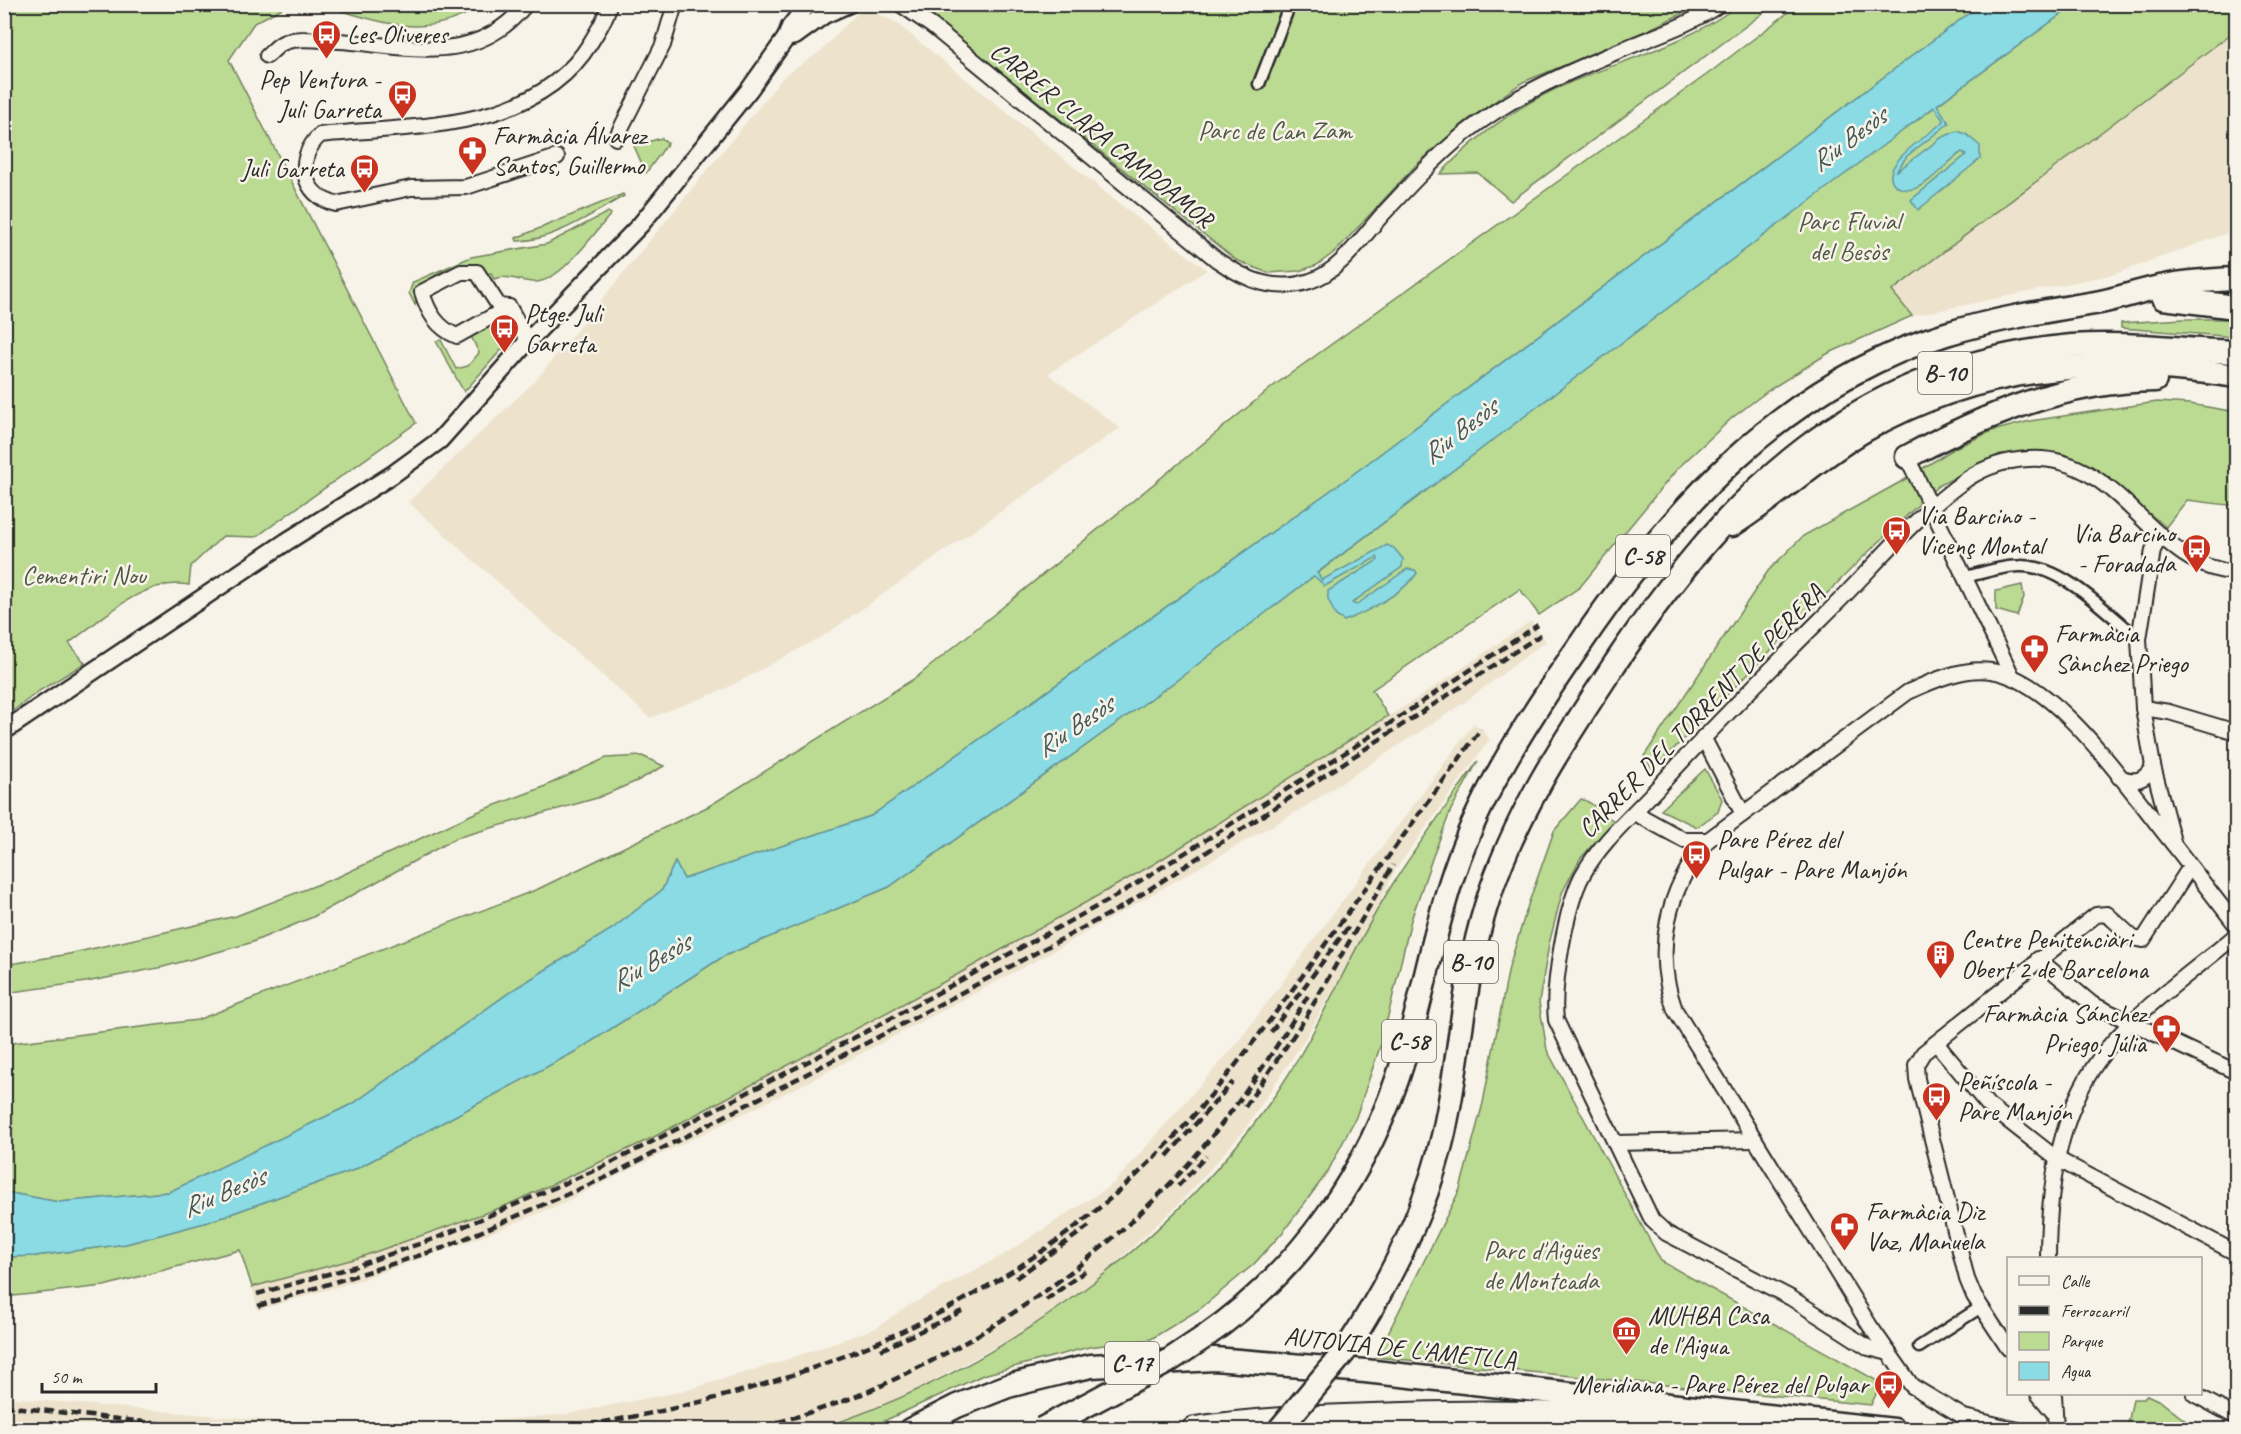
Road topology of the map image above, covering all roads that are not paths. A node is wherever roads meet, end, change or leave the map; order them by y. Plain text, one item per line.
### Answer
1 (526, 4) edge
2 (609, 4) edge
3 (675, 4) edge
4 (808, 4) edge
5 (849, 4) edge
6 (900, 4) edge
7 (1290, 4) edge
8 (1720, 4) edge
9 (786, 38) junction
10 (267, 56) dead end
11 (1259, 84) dead end
12 (616, 138) dead end
13 (557, 158) dead end
14 (2236, 279) edge
15 (2236, 290) edge
16 (2163, 298) junction
17 (2101, 302) junction
18 (509, 307) junction
19 (2236, 307) edge
20 (528, 341) junction
21 (2236, 352) edge
22 (2236, 376) edge
23 (2236, 382) edge
24 (1907, 457) joint
25 (1932, 507) junction
26 (2161, 535) junction
27 (1708, 540) junction
28 (2236, 572) edge
29 (1965, 577) junction
30 (2139, 639) junction
31 (2013, 678) junction
32 (2143, 708) junction
33 (4, 731) edge
34 (2236, 732) edge
35 (1703, 737) junction
36 (2153, 766) junction
37 (2119, 777) junction
38 (1635, 813) junction
39 (1743, 814) junction
40 (1708, 840) junction
41 (2174, 845) junction
42 (2190, 867) junction
43 (2236, 925) edge
44 (2236, 935) edge
45 (2038, 959) junction
46 (2131, 1023) junction
47 (1936, 1043) junction
48 (2236, 1072) edge
49 (1755, 1140) junction
50 (1615, 1143) junction
51 (2057, 1159) junction
52 (2236, 1253) edge
53 (2048, 1257) edge
54 (1981, 1307) junction
55 (1870, 1326) junction
56 (1858, 1340) junction
57 (2007, 1346) edge
58 (1919, 1347) dead end
59 (1889, 1353) junction
60 (2039, 1395) edge
61 (2054, 1395) edge
62 (2196, 1395) edge
63 (2054, 1413) junction
64 (2236, 1417) edge
65 (1326, 1418) junction
66 (1661, 1421) junction
67 (1042, 1429) edge
68 (910, 1430) edge
69 (1195, 1430) edge
70 (1257, 1430) edge
71 (1279, 1430) edge
72 (1468, 1430) edge
73 (1775, 1430) edge
74 (1894, 1430) edge
75 (2018, 1430) edge
76 (2056, 1430) edge

1 - 10 street
2 - 13 street
3 - 12 street
4 - 9 street
5 - 9 street
6 - 8 street, CARRER CLARA CAMPOAMOR
7 - 11 street
9 - 20 street
14 - 17 highway
15 - 16 highway
16 - 17 highway, C-58
16 - 19 highway
17 - 67 highway, C-58, bridge
18 - 18 street
18 - 20 street
20 - 33 street
21 - 27 highway, B-10
22 - 27 highway
23 - 24 highway
24 - 25 street
25 - 26 street, CARRER DEL TORRENT DE PERERA
25 - 29 street
25 - 35 street, CARRER DEL TORRENT DE PERERA
26 - 28 street, CARRER DEL TORRENT DE PERERA
26 - 30 street
27 - 71 highway, B-10, bridge
29 - 30 street
29 - 31 street
30 - 32 street
31 - 37 street
31 - 39 street
32 - 34 street
32 - 36 street
35 - 38 street, CARRER DEL TORRENT DE PERERA
35 - 39 street
36 - 37 street
36 - 41 street
37 - 41 street
38 - 40 street
38 - 50 street, CARRER DEL TORRENT DE PERERA
39 - 40 street
40 - 49 street
41 - 42 street
42 - 43 street
42 - 45 street
44 - 46 street
45 - 46 street
45 - 47 street
46 - 48 street
46 - 51 street
47 - 51 street
47 - 54 street
49 - 50 street
49 - 55 street
50 - 56 street, CARRER DEL TORRENT DE PERERA
51 - 52 street
51 - 53 street
54 - 57 street
54 - 58 street
55 - 56 street
55 - 59 street
56 - 59 street, CARRER DEL TORRENT DE PERERA
59 - 75 street
60 - 63 street
61 - 63 street
62 - 64 street
63 - 76 street
65 - 66 highway
65 - 69 highway
65 - 70 highway
66 - 72 highway
66 - 73 highway
68 - 74 highway, AUTOVIA DE L'AMETLLA / C-17

